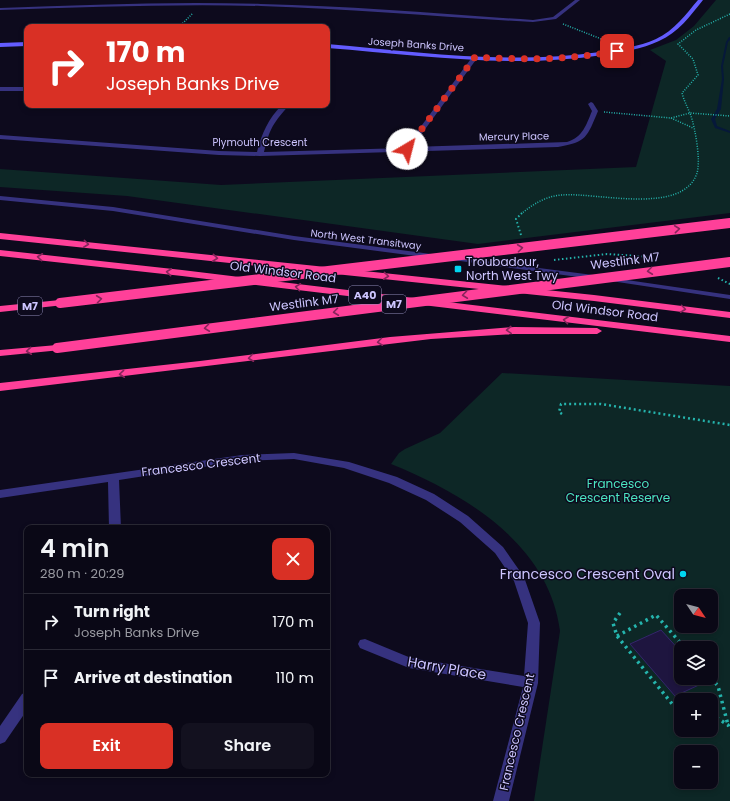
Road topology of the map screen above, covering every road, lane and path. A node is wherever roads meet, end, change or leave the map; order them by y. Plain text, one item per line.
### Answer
1 (86, 0) edge
2 (184, 0) edge
3 (578, 0) edge
4 (701, 0) edge
5 (177, 4) junction
6 (84, 6) junction
7 (0, 9) edge
8 (730, 14) edge
9 (550, 19) junction
10 (611, 43) dead end
11 (24, 44) edge
12 (0, 45) edge
13 (330, 46) edge
14 (475, 57) junction
15 (0, 89) edge
16 (24, 89) edge
17 (592, 104) dead end
18 (283, 108) edge
19 (595, 111) junction
20 (690, 113) junction
21 (730, 116) edge
22 (671, 118) junction
23 (693, 128) junction
24 (0, 137) edge
25 (407, 149) junction
26 (260, 154) junction
27 (0, 198) edge
28 (730, 223) edge
29 (0, 236) edge
30 (522, 237) dead end
31 (0, 253) edge
32 (730, 262) edge
33 (730, 297) edge
34 (0, 309) edge
35 (730, 315) edge
36 (730, 340) edge
37 (0, 354) edge
38 (0, 387) edge
39 (562, 414) dead end
40 (730, 424) edge
41 (113, 476) junction
42 (0, 494) edge
43 (115, 525) edge
44 (620, 613) dead end
45 (617, 636) junction
46 (679, 641) edge
47 (365, 644) dead end
48 (531, 682) junction
49 (717, 685) edge
50 (24, 702) edge
51 (674, 705) edge
52 (718, 719) edge
53 (729, 727) edge
54 (0, 738) edge
55 (501, 801) edge

1 - 6 street
2 - 5 street
3 - 9 street
4 - 14 street, Joseph Banks Drive
5 - 6 street
5 - 9 street
6 - 7 street
8 - 20 path
9 - 10 path
11 - 12 street
13 - 14 street, Joseph Banks Drive
14 - 25 street
15 - 16 street
17 - 19 street
18 - 26 street
19 - 22 path
19 - 25 street, Mercury Place
20 - 21 path
20 - 22 path
20 - 23 path
22 - 23 path
23 - 30 path
24 - 26 street, Plymouth Crescent
25 - 26 street, Plymouth Crescent
27 - 33 lane, North West Transitway
34 -> 28 highway, M7, bridge
29 -> 35 highway, Old Windsor Road
36 -> 31 highway, Old Windsor Road / A40
32 -> 37 highway, Westlink M7 / M7, bridge
36 -> 38 highway
39 - 40 path
41 - 42 street, Francesco Crescent
41 - 43 street
41 - 48 street, Francesco Crescent
44 - 45 path
45 - 46 path
45 - 51 path
47 - 48 street, Harry Place
48 - 55 street, Francesco Crescent
49 - 53 path
50 - 54 street
52 - 53 path

